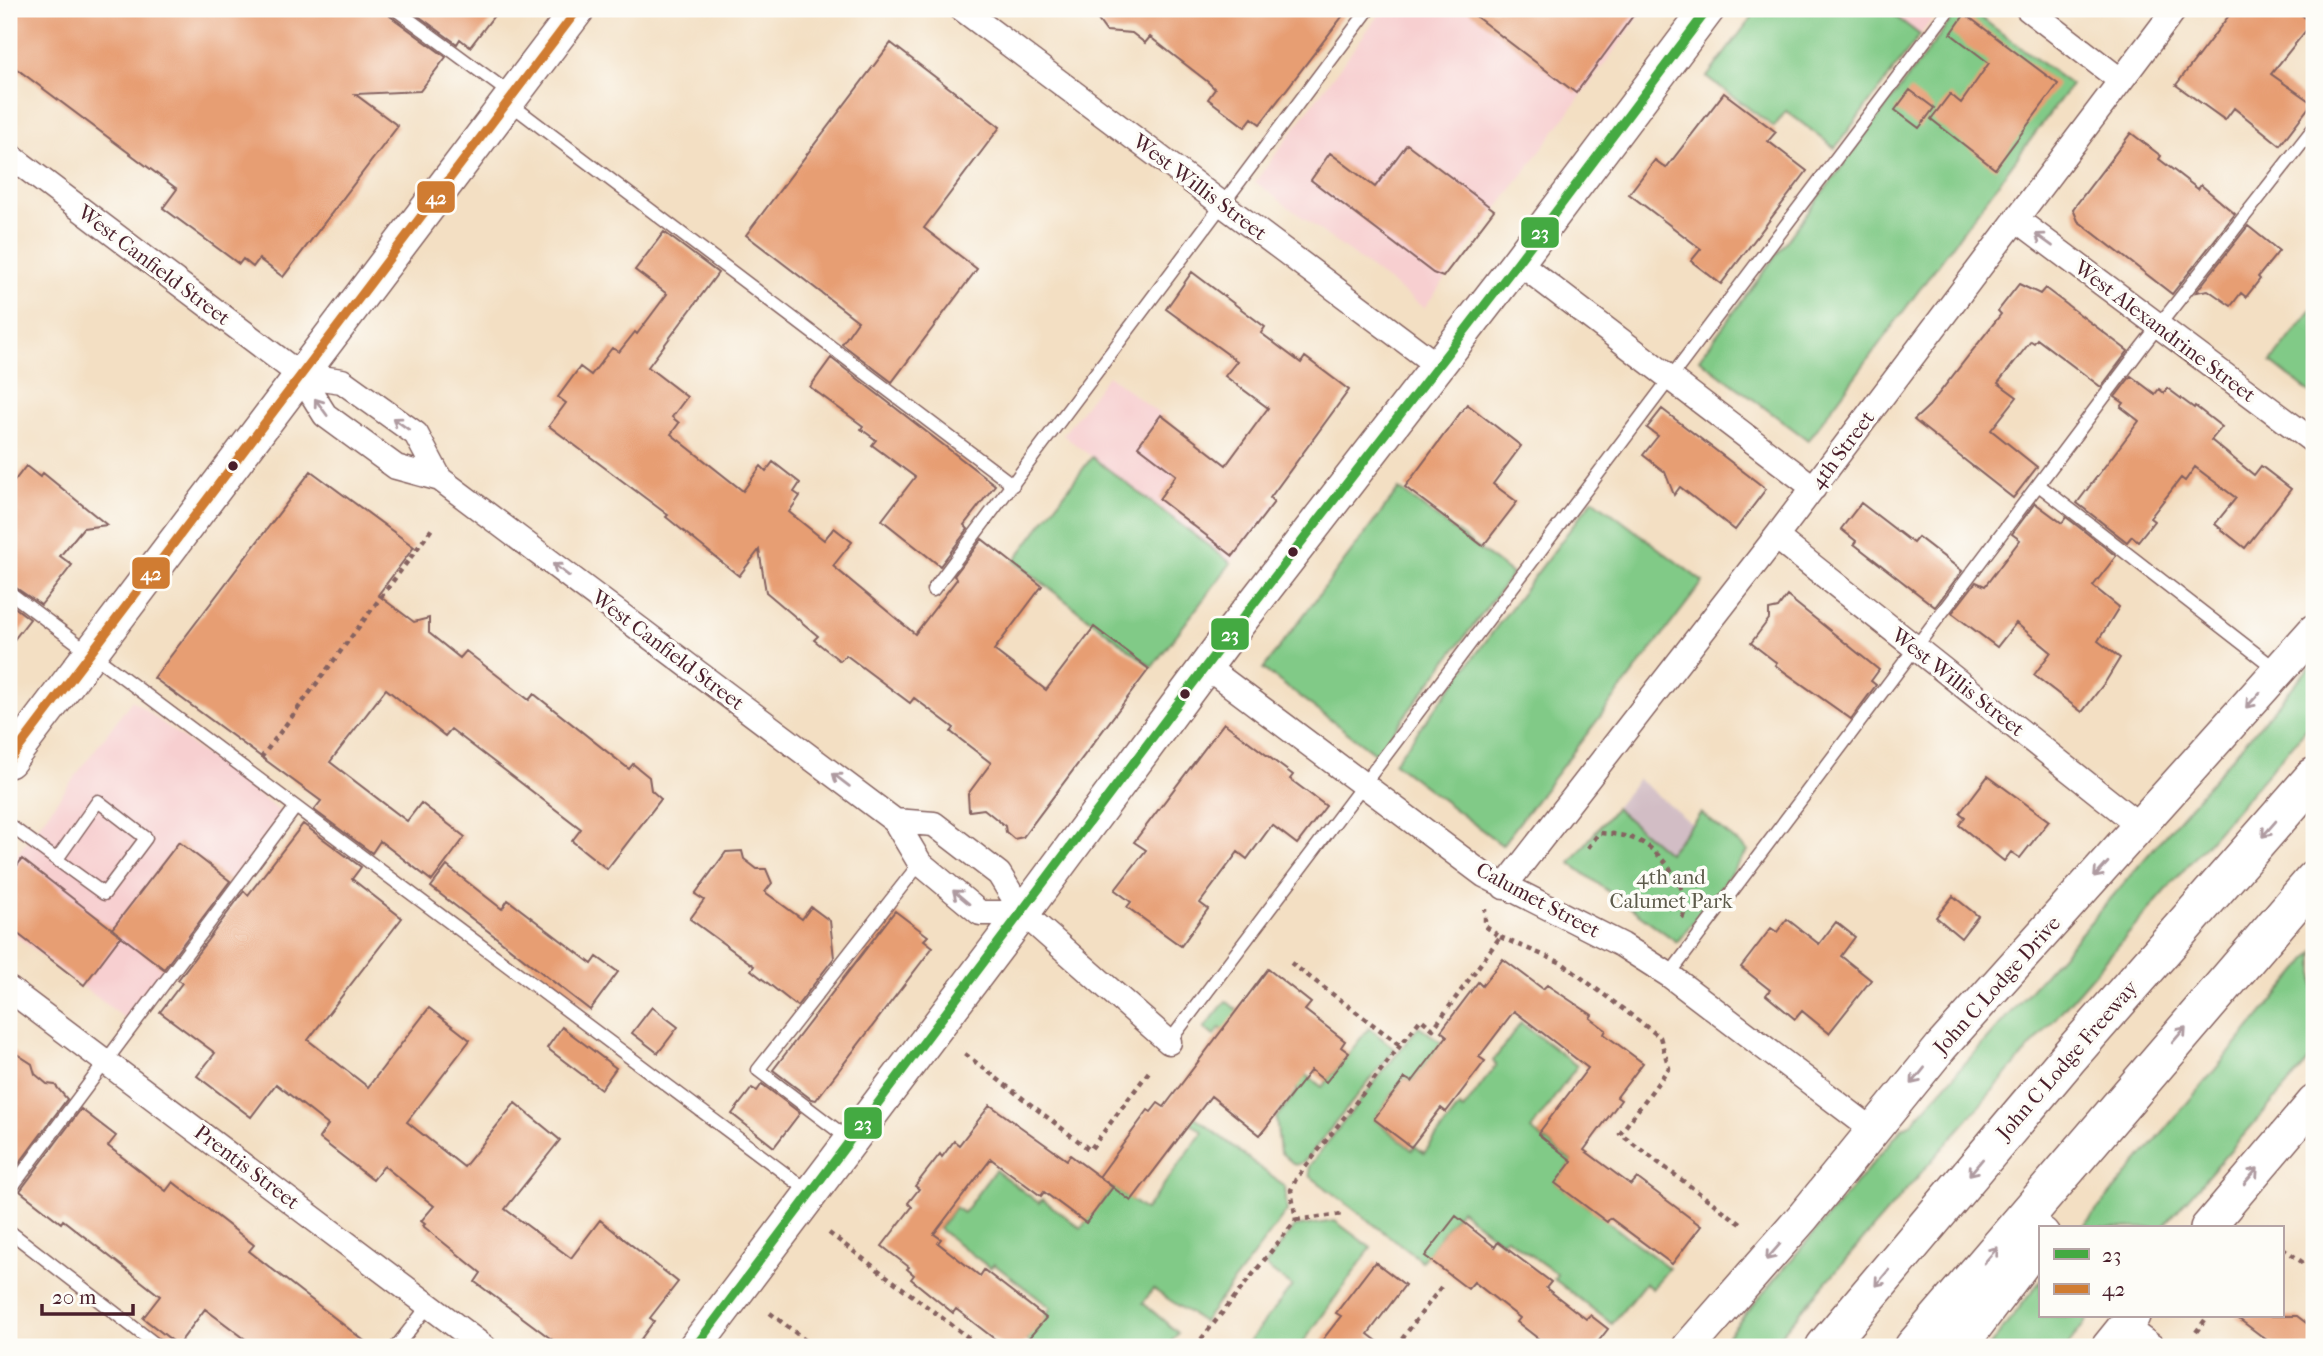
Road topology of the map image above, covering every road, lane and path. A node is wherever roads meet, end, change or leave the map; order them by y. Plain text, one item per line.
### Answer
1 (395, 9) edge
2 (578, 9) edge
3 (962, 9) edge
4 (1368, 9) edge
5 (1708, 9) edge
6 (1949, 9) edge
7 (2028, 9) edge
8 (2175, 9) edge
9 (2120, 80) junction
10 (510, 98) junction
11 (2314, 129) edge
12 (9, 155) edge
13 (1224, 205) junction
14 (2016, 219) junction
15 (1518, 262) junction
16 (2159, 326) junction
17 (1438, 366) junction
18 (300, 376) junction
19 (1670, 379) junction
20 (2314, 442) edge
21 (440, 479) junction
22 (1013, 485) junction
23 (2040, 485) junction
24 (1814, 488) junction
25 (434, 526) dead end
26 (1776, 537) junction
27 (933, 590) dead end
28 (9, 592) edge
29 (2314, 631) edge
30 (1917, 649) junction
31 (90, 654) junction
32 (1205, 666) junction
33 (2279, 671) junction
34 (9, 761) edge
35 (250, 773) junction
36 (2314, 777) edge
37 (1365, 785) junction
38 (295, 808) junction
39 (895, 821) junction
40 (9, 825) edge
41 (2140, 826) junction
42 (1588, 848) dead end
43 (57, 859) junction
44 (920, 863) junction
45 (2314, 880) edge
46 (1504, 887) junction
47 (1485, 909) dead end
48 (1023, 913) junction
49 (1679, 924) dead end
50 (1500, 937) junction
51 (1291, 964) dead end
52 (1669, 975) junction
53 (9, 989) edge
54 (1170, 1042) joint
55 (1400, 1045) junction
56 (965, 1054) dead end
57 (107, 1062) junction
58 (1152, 1069) dead end
59 (2134, 1087) junction
60 (2314, 1102) edge
61 (1874, 1131) junction
62 (851, 1141) junction
63 (9, 1191) edge
64 (812, 1193) junction
65 (1343, 1214) dead end
66 (1296, 1220) junction
67 (1741, 1224) dead end
68 (2048, 1226) edge
69 (2209, 1226) edge
70 (9, 1231) edge
71 (829, 1233) dead end
72 (2039, 1239) edge
73 (2284, 1249) edge
74 (2314, 1271) edge
75 (1441, 1287) dead end
76 (429, 1305) junction
77 (770, 1313) dead end
78 (2206, 1318) edge
79 (2122, 1330) edge
80 (2196, 1332) dead end
81 (159, 1347) edge
82 (396, 1347) edge
83 (484, 1347) edge
84 (695, 1347) edge
85 (814, 1347) edge
86 (981, 1347) edge
87 (1195, 1347) edge
88 (1396, 1347) edge
89 (1689, 1347) edge
90 (1825, 1347) edge
91 (1914, 1347) edge
92 (1957, 1347) edge
93 (2152, 1347) edge

1 - 10 lane
2 - 10 street
3 - 13 street, West Willis Street
4 - 13 lane
5 - 15 street
6 - 19 lane
7 - 9 street
8 - 9 street, 4th Street
9 - 14 street, 4th Street
10 - 18 street
10 - 22 lane
11 - 16 lane
12 - 18 street, West Canfield Street
13 - 17 street, West Willis Street
13 - 22 lane
16 -> 14 street, West Alexandrine Street
14 - 24 street, 4th Street
15 - 17 street
15 - 19 street
16 - 20 street, West Alexandrine Street
16 - 23 lane
17 - 32 street
21 -> 18 street, West Canfield Street
21 -> 18 street, West Canfield Street
18 - 31 street
19 - 24 street
19 - 37 lane
39 -> 21 street, West Canfield Street
22 - 27 lane
23 - 30 lane
23 - 33 lane
24 - 26 street, 4th Street
25 - 35 path
26 - 30 street, West Willis Street
26 - 46 street, 4th Street
28 - 31 lane
29 - 33 street, John C Lodge Drive
30 - 41 street, West Willis Street
30 - 52 lane
31 - 34 street
31 - 35 lane
32 - 37 street, Calumet Street
32 - 48 street
33 -> 41 street, John C Lodge Drive
35 - 38 lane
36 -> 90 highway, John C Lodge Freeway
37 - 46 street, Calumet Street
37 - 54 lane
38 - 57 lane
38 - 64 lane
39 - 44 street, West Canfield Street
39 - 48 street
40 - 43 lane
41 -> 61 street, John C Lodge Drive
42 - 49 path
43 - 43 lane
48 -> 44 street, West Canfield Street
44 - 62 lane
59 -> 45 highway
46 - 52 street, Calumet Street
47 - 50 path
48 - 54 street
48 - 62 street
50 - 55 path
50 - 67 path
51 - 55 path
52 - 61 street, Calumet Street
53 - 57 street, Prentis Street
55 - 66 path
56 - 58 path
57 - 63 lane
57 - 76 street, Prentis Street
59 - 68 highway
91 -> 59 highway
69 -> 60 street
61 -> 89 street, John C Lodge Drive
62 - 64 street
64 - 84 street
65 - 66 path
66 - 87 path
70 - 81 lane
71 - 86 path
72 - 92 highway
73 - 74 path
75 - 88 path
76 - 82 lane
76 - 83 street, Prentis Street
77 - 85 path
78 - 80 path
79 - 93 street

